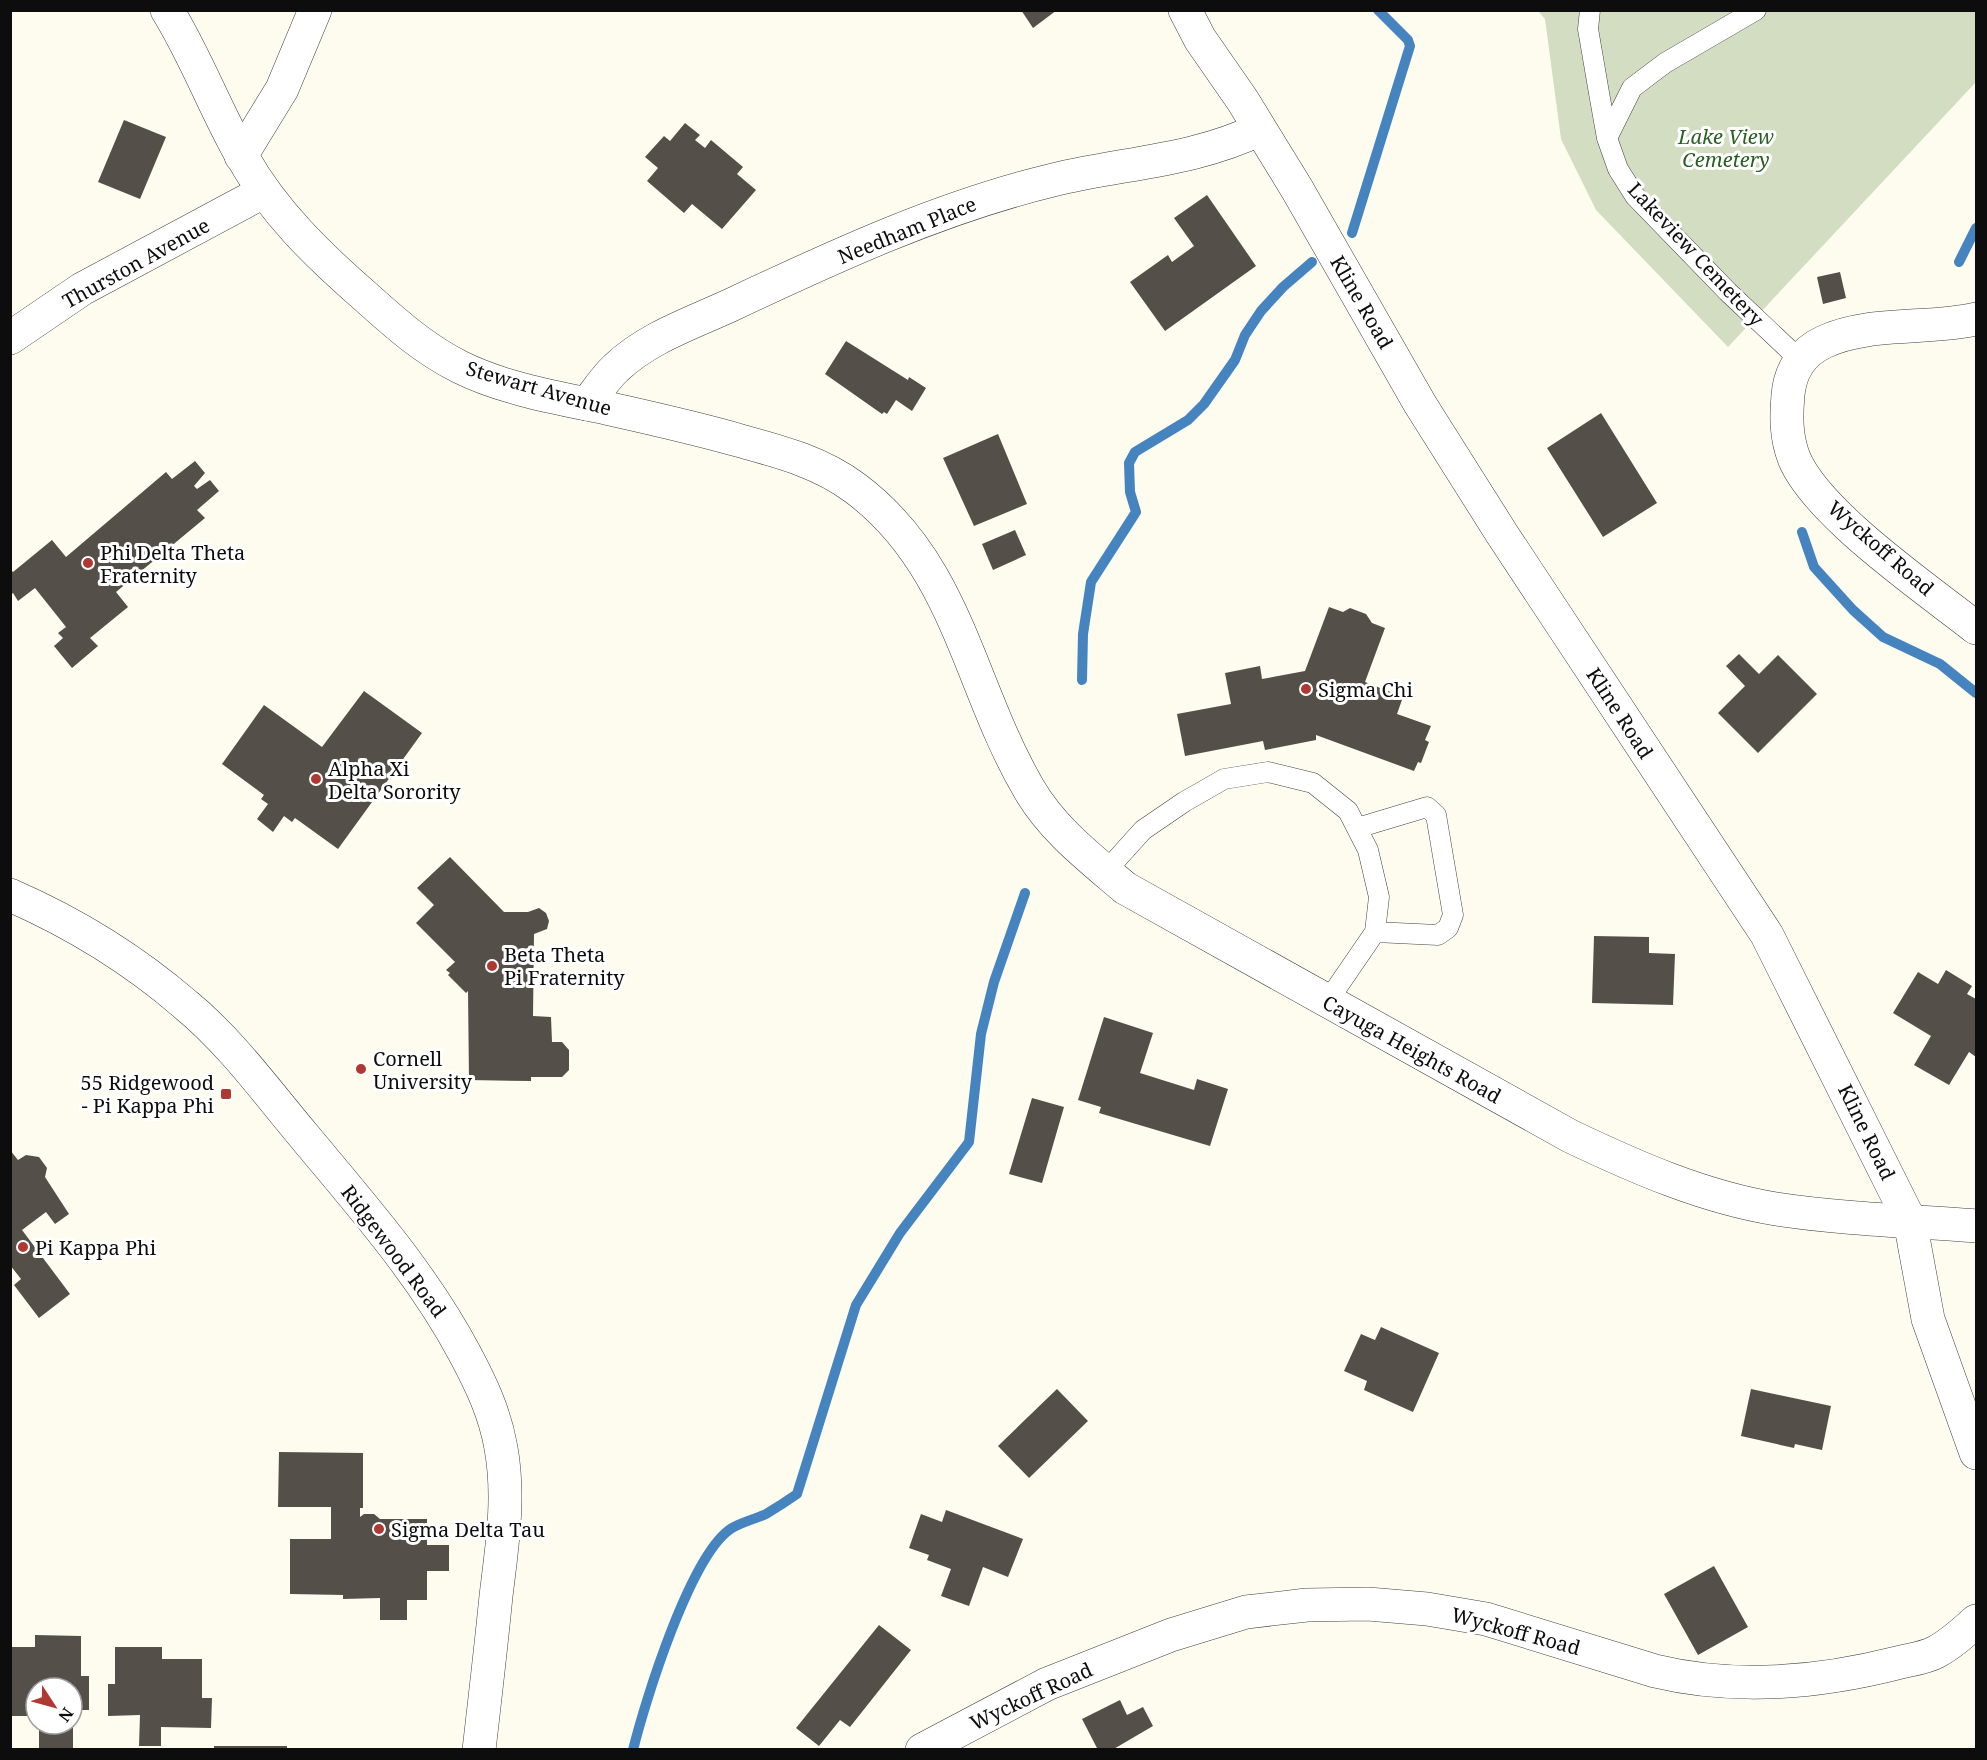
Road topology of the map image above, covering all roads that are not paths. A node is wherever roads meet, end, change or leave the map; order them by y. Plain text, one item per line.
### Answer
1 (167, 10) edge
2 (315, 10) edge
3 (1185, 10) edge
4 (1590, 10) edge
5 (1756, 10) edge
6 (1260, 129) junction
7 (1607, 138) junction
8 (242, 156) junction
9 (263, 192) junction
10 (1977, 318) edge
11 (10, 338) edge
12 (1800, 360) junction
13 (587, 404) junction
14 (1977, 628) edge
15 (975, 668) joint
16 (1357, 828) junction
17 (1106, 871) junction
18 (10, 895) edge
19 (1376, 932) junction
20 (1327, 1002) junction
21 (1910, 1221) junction
22 (1977, 1226) edge
23 (1977, 1453) edge
24 (1977, 1621) edge
25 (479, 1749) edge
26 (922, 1749) edge

1 - 8 street, Stewart Avenue
2 - 8 street
3 - 6 street, Kline Road
4 - 7 lane, Lakeview Cemetery
5 - 7 lane
6 - 13 street, Needham Place
6 - 21 street, Kline Road
7 - 12 lane, Lakeview Cemetery
8 - 9 street, Stewart Avenue
9 - 11 street, Thurston Avenue
9 - 13 street, Stewart Avenue
10 - 12 street
12 - 14 street, Wyckoff Road
13 - 15 street, Stewart Avenue
15 - 17 street, Cayuga Heights Road
16 - 17 lane
16 - 19 lane
16 - 19 lane
17 - 20 street, Cayuga Heights Road
18 - 25 street, Ridgewood Road
19 - 20 lane
20 - 21 street, Cayuga Heights Road
21 - 22 street, Cayuga Heights Road
21 - 23 street, Kline Road
24 - 26 street, Wyckoff Road

